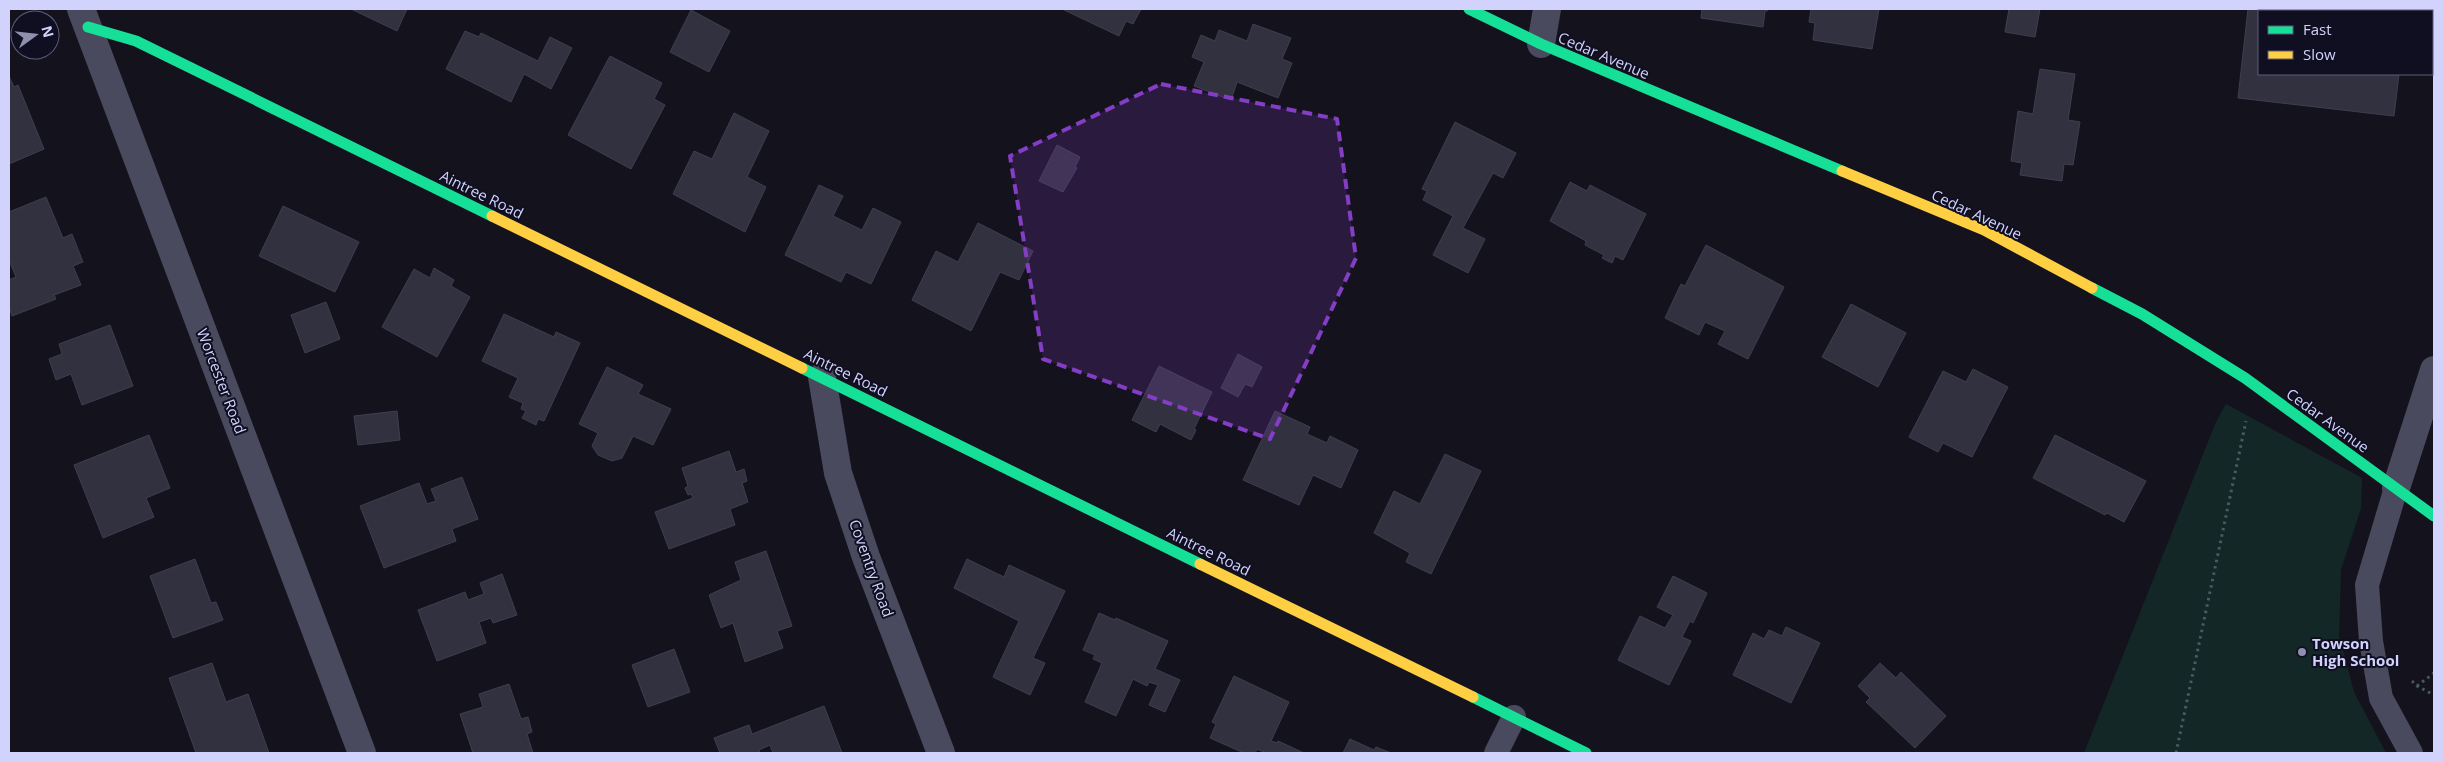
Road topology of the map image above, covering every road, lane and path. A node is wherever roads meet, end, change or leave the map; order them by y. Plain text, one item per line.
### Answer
1 (1469, 9) edge
2 (1547, 9) edge
3 (85, 18) edge
4 (1541, 44) junction
5 (2434, 370) edge
6 (822, 377) junction
7 (2253, 384) junction
8 (2396, 488) junction
9 (2434, 516) edge
10 (2434, 673) edge
11 (2417, 686) dead end
12 (1514, 717) junction
13 (362, 753) edge
14 (941, 753) edge
15 (1496, 753) edge
16 (1586, 753) edge
17 (2176, 753) edge
18 (2411, 753) edge

1 - 4 street, Cedar Avenue
2 - 4 street
3 - 6 street, Aintree Road
3 - 13 street, Worcester Road
4 - 7 street, Cedar Avenue
5 - 8 street
6 - 12 street, Aintree Road
6 - 14 street, Coventry Road
7 - 8 street, Cedar Avenue
7 - 17 path
8 - 9 street, Cedar Avenue
8 - 18 lane
10 - 11 path
12 - 15 lane
12 - 16 street, Aintree Road

